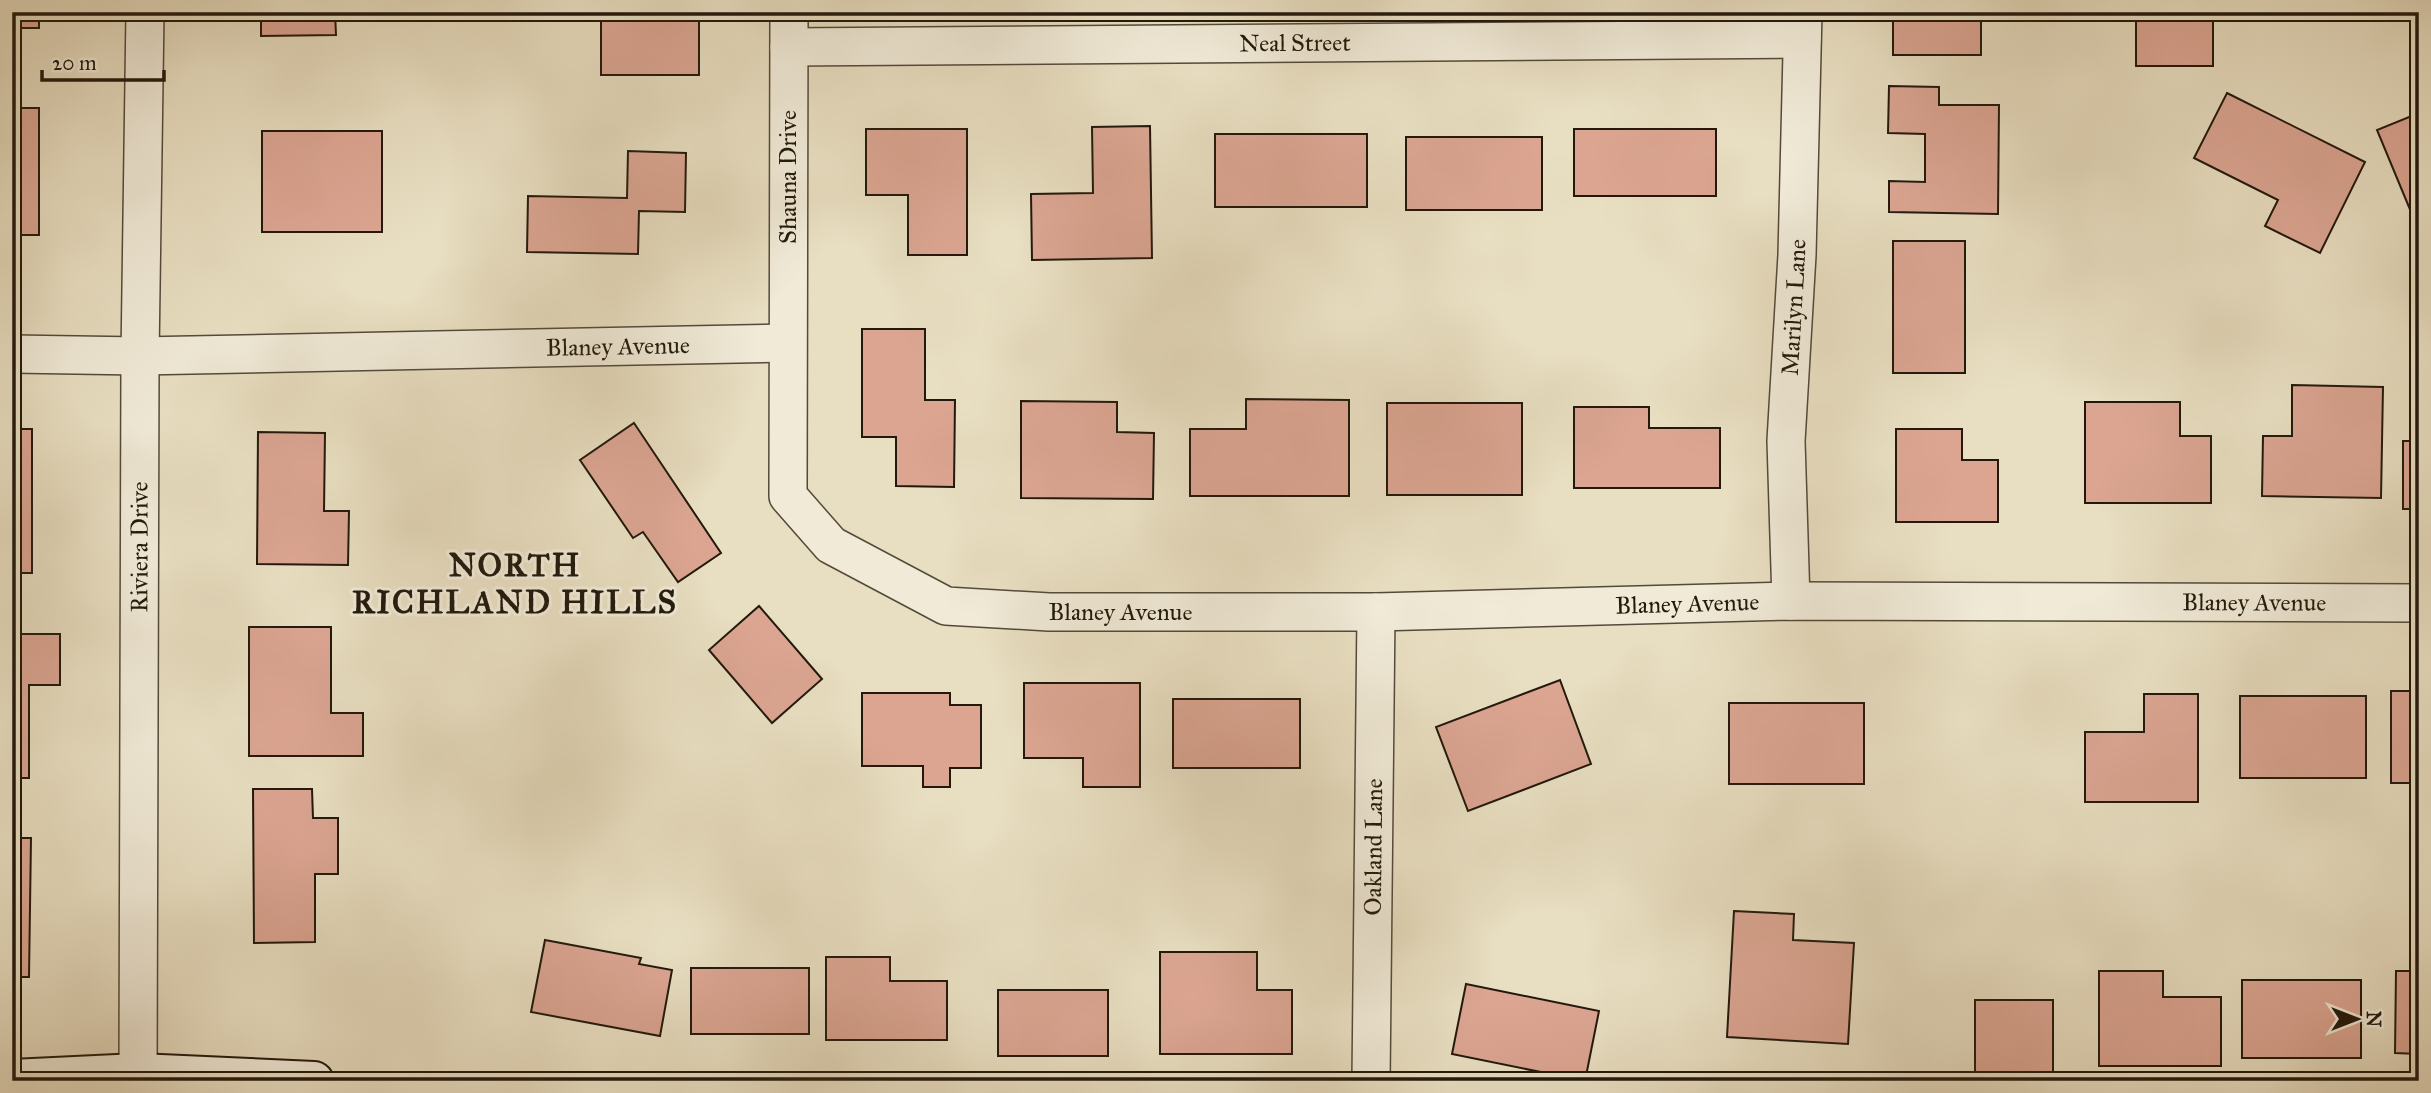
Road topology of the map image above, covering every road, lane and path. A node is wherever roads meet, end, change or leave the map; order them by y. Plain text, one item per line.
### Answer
1 (145, 12) edge
2 (1803, 26) edge
3 (789, 30) edge
4 (787, 343) junction
5 (12, 354) edge
6 (139, 356) junction
7 (1791, 601) junction
8 (2419, 603) edge
9 (1376, 612) junction
10 (138, 1077) edge
11 (12, 1079) edge
12 (314, 1081) edge
13 (1371, 1081) edge

1 - 6 street, Riviera Drive
2 - 3 street, Neal Street
2 - 7 street, Marilyn Lane
3 - 4 street, Shauna Drive
4 - 6 street, Blaney Avenue
4 - 9 street, Blaney Avenue
5 - 6 street, Blaney Avenue
6 - 10 street, Riviera Drive
7 - 8 street, Blaney Avenue
7 - 9 street, Blaney Avenue
9 - 13 street, Oakland Lane
10 - 11 street
10 - 12 street

